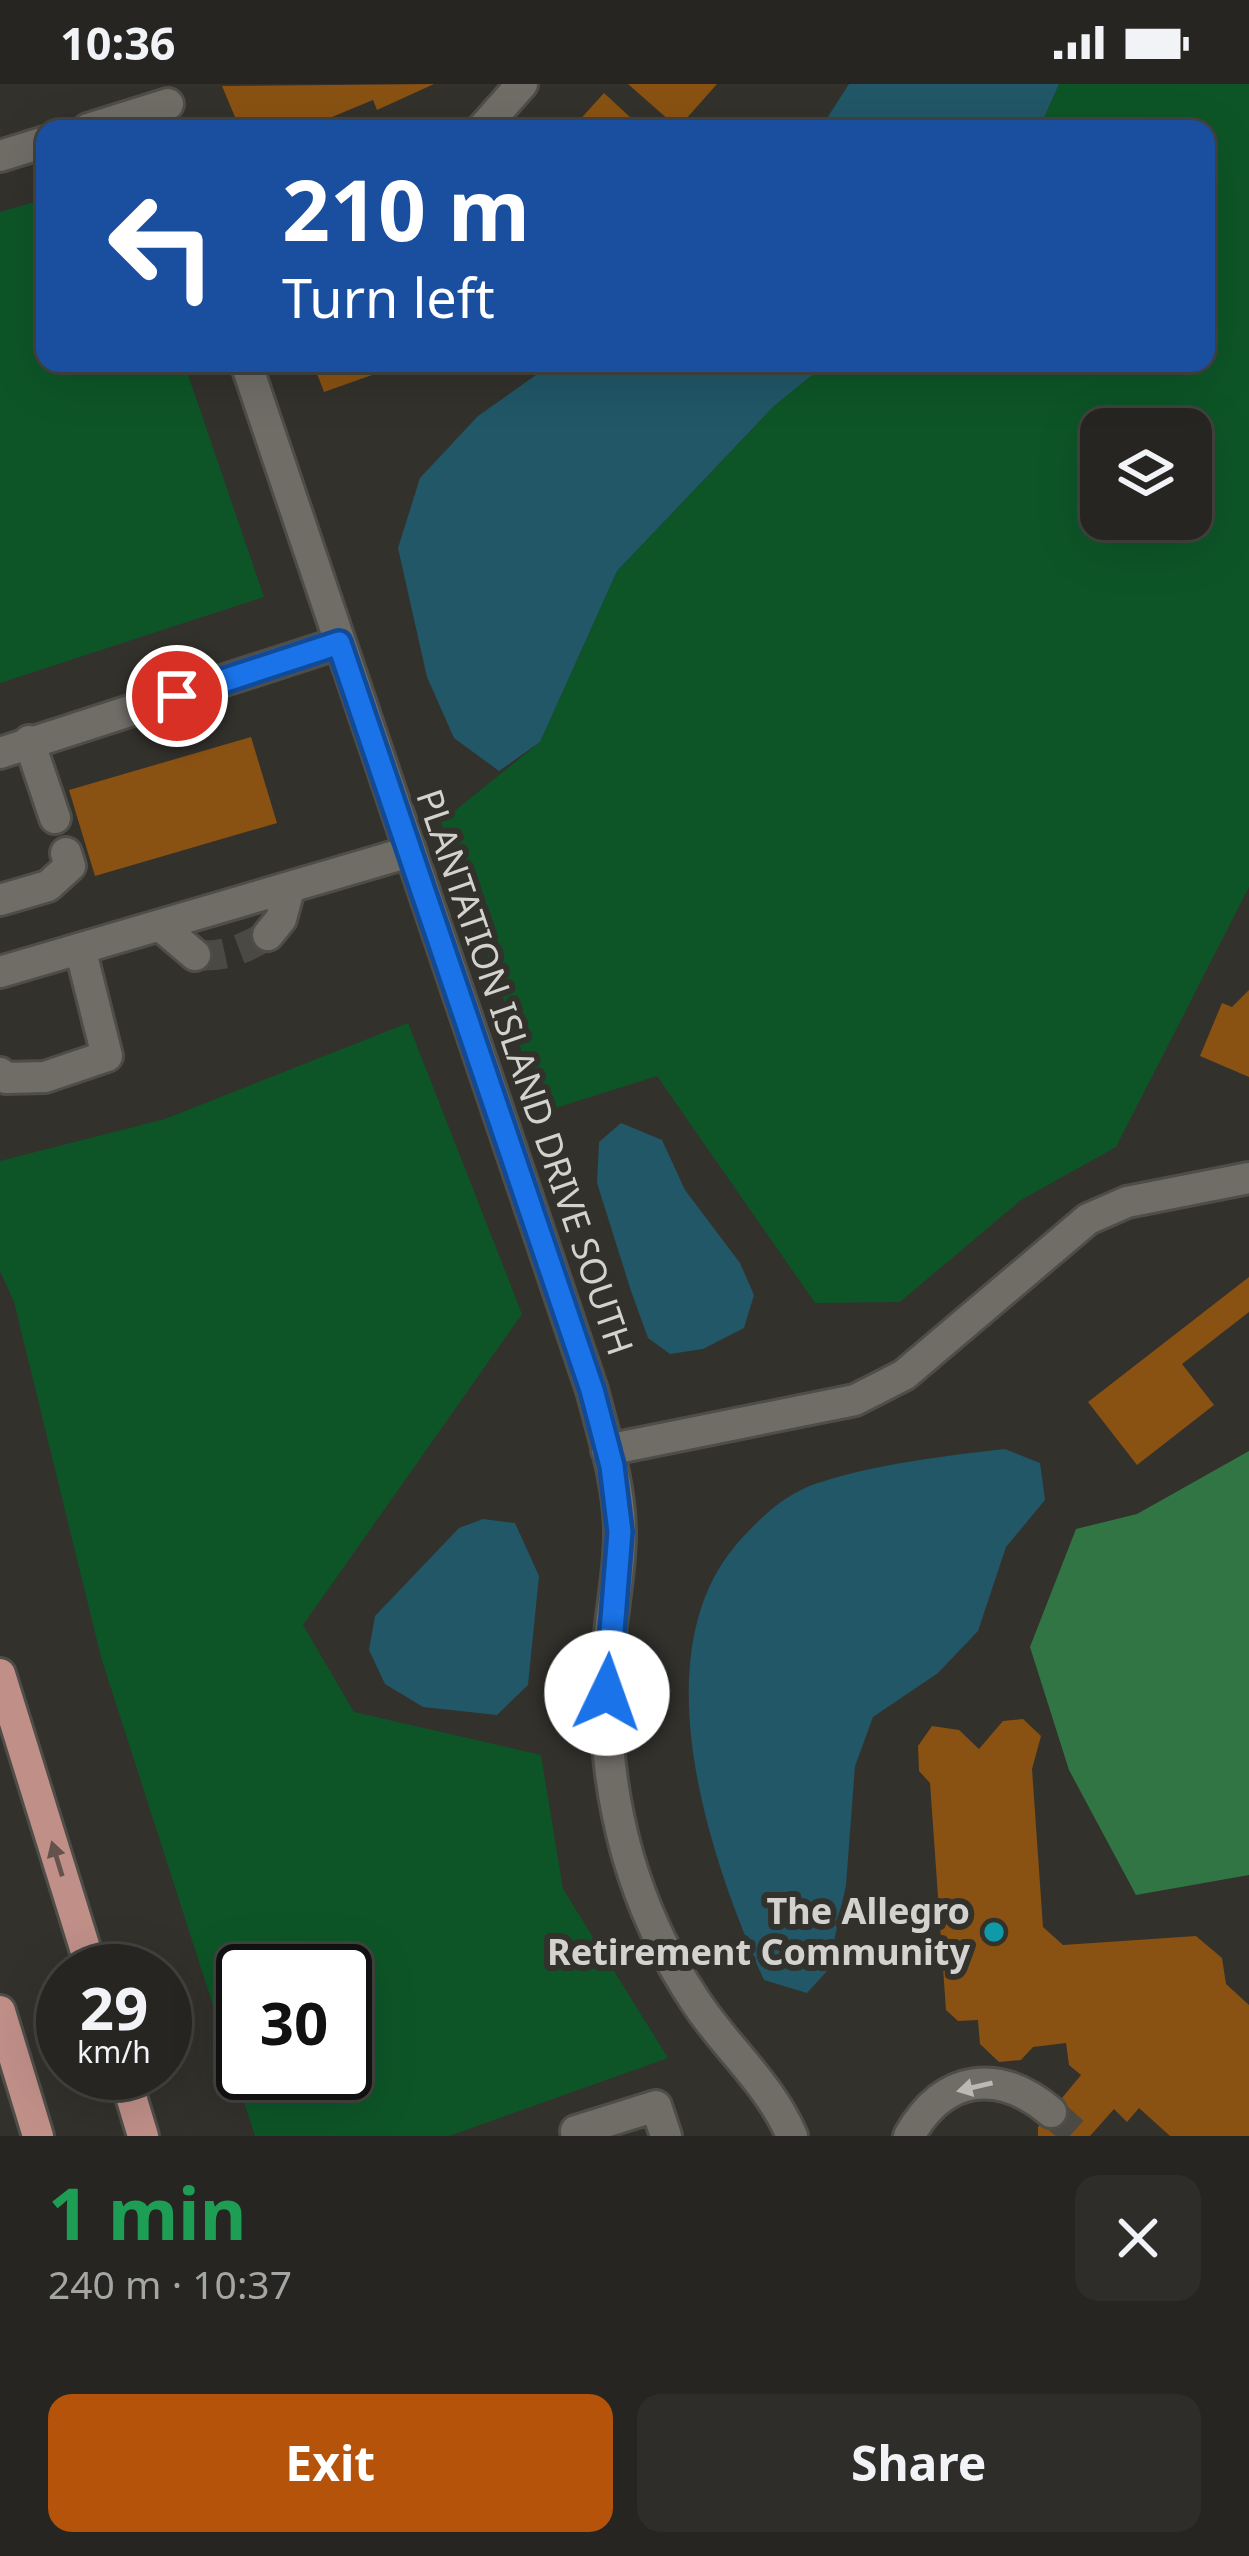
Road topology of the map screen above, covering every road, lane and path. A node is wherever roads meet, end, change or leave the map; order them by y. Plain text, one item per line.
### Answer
1 (522, 84) edge
2 (168, 106) edge
3 (119, 120) edge
4 (490, 120) edge
5 (36, 145) edge
6 (0, 156) edge
7 (249, 372) edge
8 (339, 643) junction
9 (15, 747) edge
10 (55, 818) dead end
11 (409, 852) junction
12 (66, 854) dead end
13 (289, 889) junction
14 (0, 900) edge
15 (162, 927) junction
16 (268, 935) dead end
17 (81, 952) junction
18 (195, 955) dead end
19 (0, 971) edge
20 (0, 1072) edge
21 (1249, 1178) edge
22 (608, 1450) junction
23 (0, 1674) edge
24 (84, 1944) edge
25 (0, 2011) edge
26 (132, 2100) edge
27 (1051, 2112) tunnel mouth
28 (38, 2136) edge
29 (143, 2136) edge
30 (578, 2136) edge
31 (666, 2136) edge
32 (792, 2136) edge
33 (909, 2136) edge

1 - 4 street
2 - 3 street
5 - 6 street
7 - 8 street, PLANTATION ISLAND DRIVE SOUTH
8 - 9 street
8 - 11 street, PLANTATION ISLAND DRIVE SOUTH
9 - 10 street
11 - 13 street
11 - 22 street, PLANTATION ISLAND DRIVE SOUTH
12 - 14 street
13 - 15 street
13 - 16 street
15 - 17 street
15 - 18 street
17 - 19 street
17 - 20 street
21 - 22 street
22 - 32 street, PLANTATION ISLAND DRIVE SOUTH
24 -> 23 main road
25 - 28 main road
26 - 29 main road
27 -> 33 street
30 - 31 street

